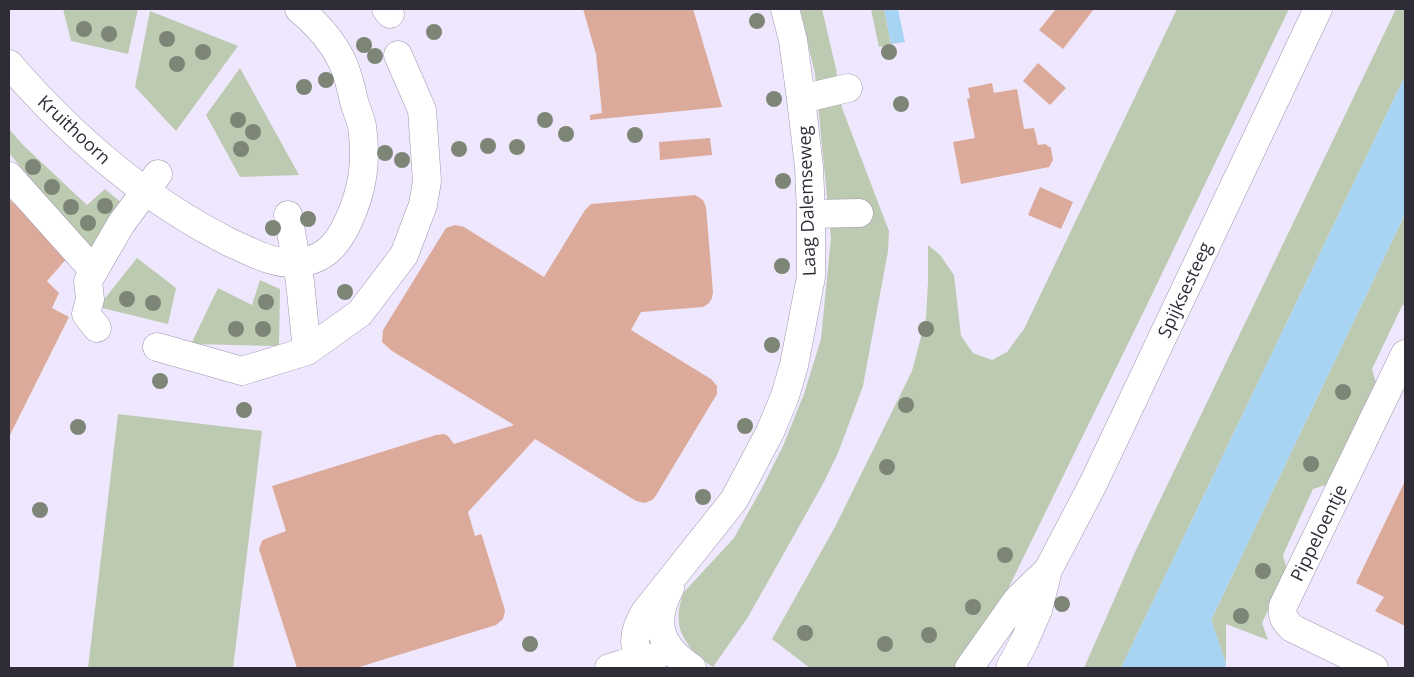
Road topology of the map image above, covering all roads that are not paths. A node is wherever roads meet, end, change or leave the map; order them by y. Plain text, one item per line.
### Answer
1 (785, 9) edge
2 (1318, 9) edge
3 (310, 12) edge
4 (407, 60) dead end
5 (9, 64) edge
6 (848, 88) dead end
7 (801, 98) junction
8 (9, 176) edge
9 (151, 183) junction
10 (859, 213) dead end
11 (811, 214) junction
12 (288, 215) dead end
13 (297, 263) junction
14 (94, 270) junction
15 (97, 328) dead end
16 (157, 347) dead end
17 (308, 351) junction
18 (1405, 354) edge
19 (1048, 570) junction
20 (678, 571) junction
21 (641, 664) edge
22 (688, 665) edge
23 (609, 668) edge
24 (969, 668) edge
25 (1010, 668) edge
26 (1374, 668) edge

1 - 7 street, Laag Dalemseweg
2 - 19 street, Spijksesteeg
3 - 13 street, Kruithoorn
4 - 17 street
5 - 9 street, Kruithoorn
6 - 7 street
7 - 11 street, Laag Dalemseweg
8 - 14 street
9 - 13 street, Kruithoorn
9 - 14 street
10 - 11 street
11 - 20 street, Laag Dalemseweg
12 - 13 street
13 - 17 street
14 - 15 street
16 - 17 street
18 - 26 street, Pippeloentje
19 - 24 street, Spijksesteeg
19 - 25 street, Spijksesteeg
20 - 21 street, Laag Dalemseweg
20 - 22 street, Laag Dalemseweg
21 - 22 street
21 - 23 street

